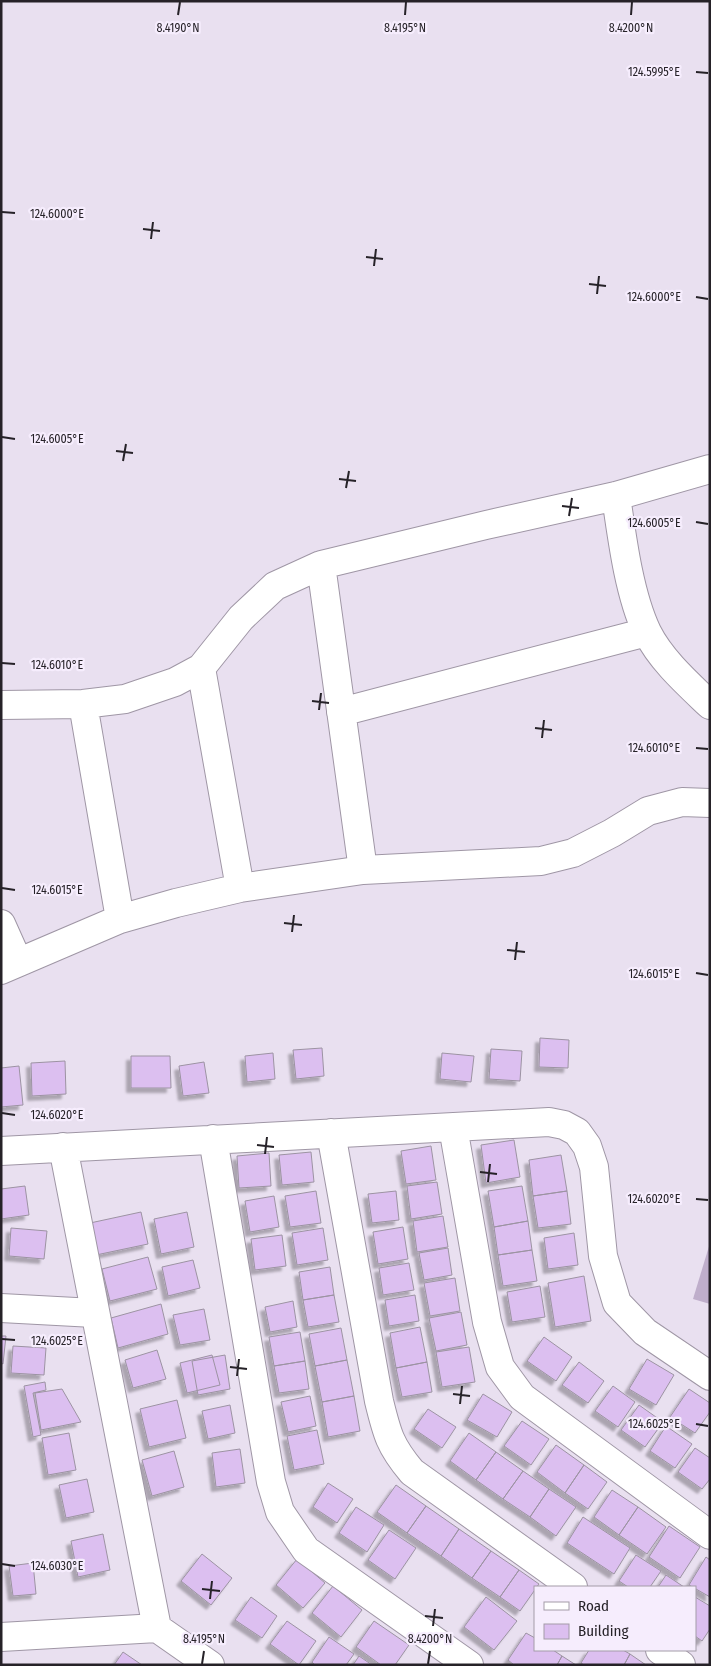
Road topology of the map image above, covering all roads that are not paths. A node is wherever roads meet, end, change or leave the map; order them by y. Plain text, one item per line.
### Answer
1 (710, 469) edge
2 (616, 496) junction
3 (321, 565) junction
4 (647, 632) junction
5 (201, 668) junction
6 (83, 704) junction
7 (1, 705) edge
8 (710, 705) edge
9 (341, 712) junction
10 (710, 803) edge
11 (362, 870) junction
12 (240, 888) junction
13 (120, 919) junction
14 (1, 924) edge
15 (10, 966) edge
16 (453, 1127) junction
17 (331, 1133) junction
18 (213, 1139) junction
19 (63, 1146) junction
20 (1, 1151) edge
21 (1, 1308) edge
22 (94, 1313) junction
23 (710, 1376) edge
24 (710, 1535) edge
25 (572, 1586) edge
26 (157, 1628) junction
27 (1, 1637) edge
28 (661, 1651) edge
29 (210, 1665) edge
30 (469, 1665) edge
31 (681, 1665) edge

1 - 2 street
2 - 3 street
2 - 4 street
3 - 5 street
3 - 9 street
4 - 8 street
4 - 9 street
5 - 6 street
5 - 12 street
6 - 7 street
6 - 13 street
9 - 11 street
10 - 11 street
11 - 12 street
12 - 13 street
13 - 15 street
14 - 15 street
16 - 17 street
16 - 23 street
16 - 24 street
17 - 18 street
17 - 25 street
18 - 19 street
18 - 30 street
19 - 20 street
19 - 22 street
21 - 22 street
22 - 26 street
26 - 27 street
26 - 29 street
28 - 31 street

